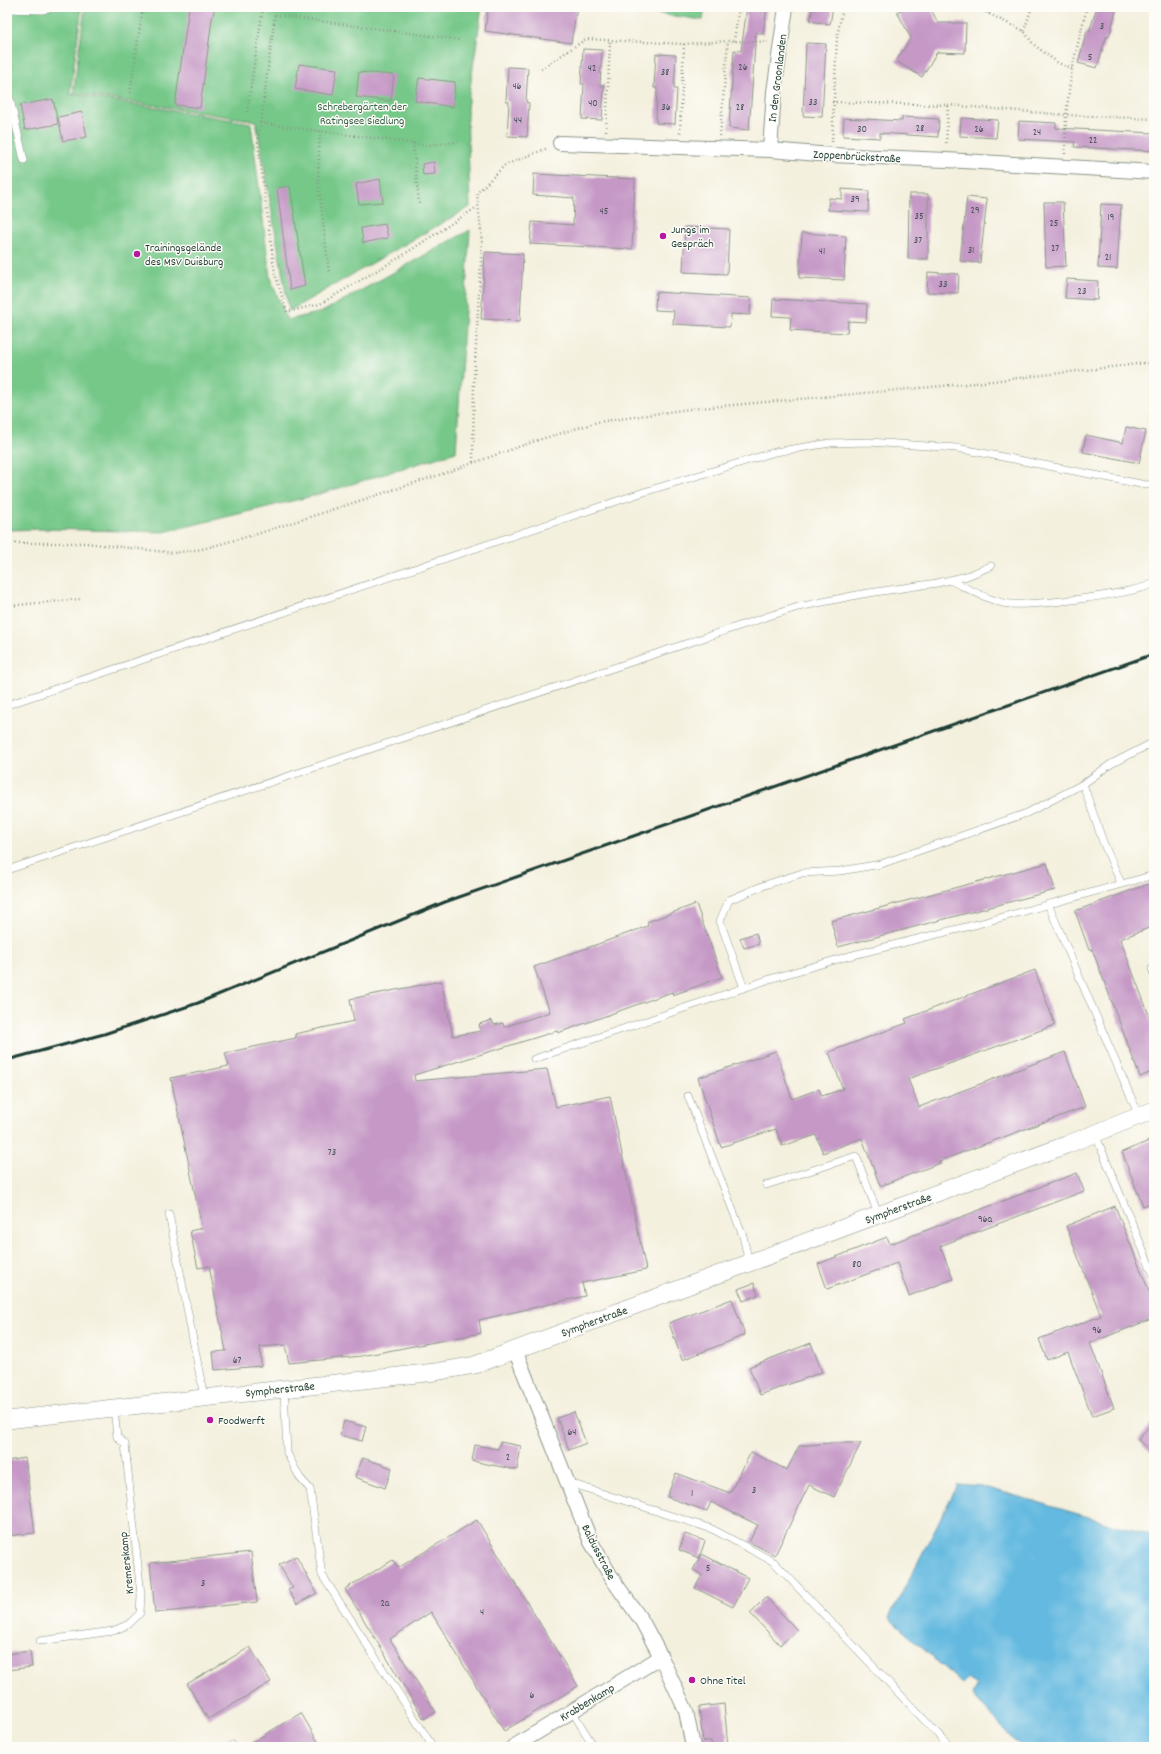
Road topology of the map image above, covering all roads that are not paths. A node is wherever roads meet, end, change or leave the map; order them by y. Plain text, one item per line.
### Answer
1 (54, 7) edge
2 (786, 7) edge
3 (7, 10) edge
4 (7, 86) edge
5 (560, 143) road end
6 (770, 150) junction
7 (24, 160) dead end
8 (1154, 172) edge
9 (1154, 484) edge
10 (991, 566) dead end
11 (950, 580) junction
12 (1154, 583) edge
13 (7, 705) edge
14 (1154, 742) edge
15 (1083, 784) junction
16 (7, 870) edge
17 (1154, 875) edge
18 (1120, 883) junction
19 (1048, 904) junction
20 (744, 988) junction
21 (534, 1059) dead end
22 (688, 1096) dead end
23 (1146, 1113) edge
24 (1095, 1134) junction
25 (766, 1185) dead end
26 (169, 1214) dead end
27 (879, 1215) junction
28 (749, 1263) junction
29 (1154, 1276) edge
30 (516, 1350) junction
31 (284, 1389) junction
32 (204, 1397) junction
33 (114, 1407) junction
34 (7, 1420) edge
35 (567, 1482) junction
36 (40, 1641) dead end
37 (661, 1657) junction
38 (572, 1711) junction
39 (433, 1747) edge
40 (513, 1747) edge
41 (594, 1747) edge
42 (693, 1747) edge
43 (950, 1747) edge

1 - 3 lane
2 - 6 street, In den Groonlanden
4 - 7 lane
5 - 6 street, Zoppenbrückstraße
6 - 8 street, Zoppenbrückstraße
9 - 13 lane
10 - 11 lane
11 - 12 lane
11 - 16 lane
14 - 15 lane
15 - 18 lane
15 - 20 lane
17 - 18 lane
18 - 19 lane
19 - 20 lane
19 - 23 lane
20 - 21 lane
22 - 28 lane
23 - 24 street, Sympherstraße
24 - 27 street, Sympherstraße
24 - 29 lane
25 - 27 lane
26 - 32 lane
27 - 28 street, Sympherstraße
28 - 30 street, Sympherstraße
30 - 31 street, Sympherstraße
30 - 35 street, Baldusstraße
31 - 32 street, Sympherstraße
31 - 39 lane
32 - 33 street, Sympherstraße
33 - 34 street, Sympherstraße
33 - 36 lane, Kremerskamp
35 - 37 street, Baldusstraße
35 - 43 lane
37 - 38 street, Krabbenkamp
37 - 42 street, Baldusstraße
38 - 40 street, Krabbenkamp
38 - 41 lane

